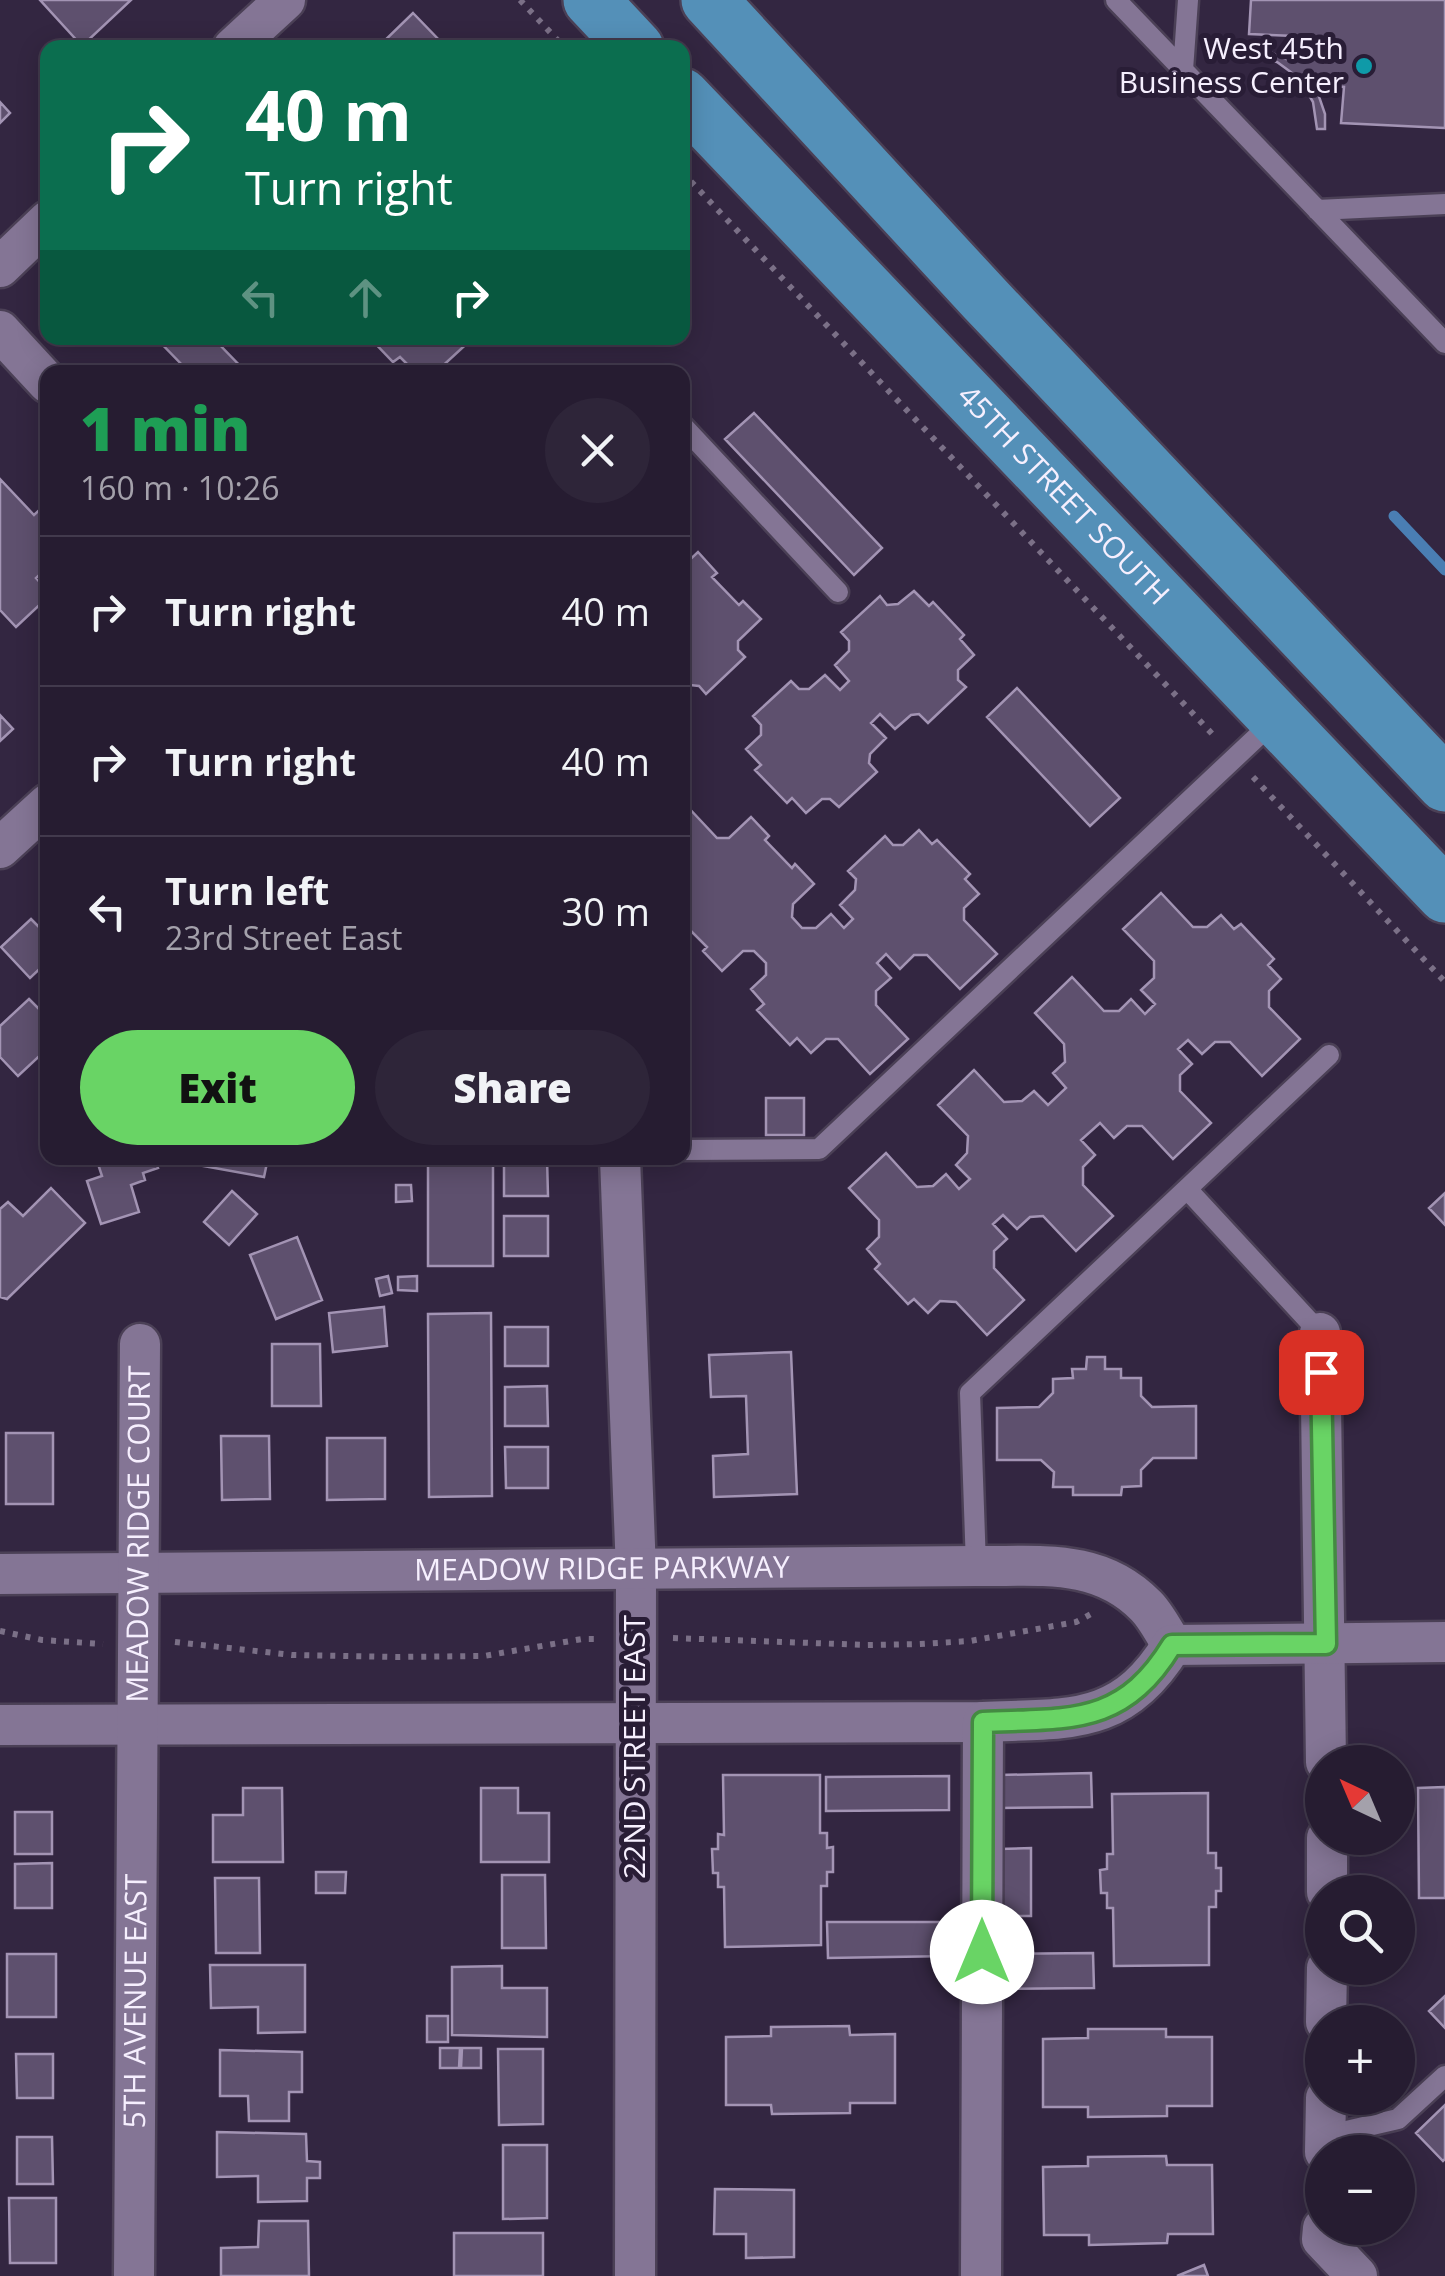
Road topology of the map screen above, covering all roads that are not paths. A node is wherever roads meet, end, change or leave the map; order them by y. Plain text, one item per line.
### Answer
1 (285, 0) edge
2 (590, 0) edge
3 (709, 0) edge
4 (1116, 0) edge
5 (1188, 0) edge
6 (247, 40) edge
7 (628, 40) edge
8 (1184, 70) junction
9 (690, 104) edge
10 (1445, 204) edge
11 (1317, 210) junction
12 (40, 229) edge
13 (0, 267) edge
14 (0, 332) edge
15 (1445, 344) edge
16 (40, 374) edge
17 (690, 434) edge
18 (838, 592) dead end
19 (1278, 718) junction
20 (1445, 784) edge
21 (40, 811) edge
22 (0, 848) edge
23 (1445, 896) edge
24 (1329, 1055) dead end
25 (690, 1150) edge
26 (620, 1165) edge
27 (1187, 1188) junction
28 (1320, 1333) joint
29 (140, 1344) dead end
30 (976, 1566) junction
31 (636, 1571) junction
32 (0, 1574) edge
33 (140, 1574) junction
34 (1445, 1642) edge
35 (1326, 1644) junction
36 (1172, 1645) junction
37 (636, 1722) junction
38 (983, 1722) junction
39 (139, 1724) junction
40 (0, 1725) edge
41 (1326, 1745) edge
42 (1445, 2076) edge
43 (1325, 2129) edge
44 (1328, 2245) edge
45 (134, 2276) edge
46 (635, 2276) edge
47 (980, 2276) edge
48 (1357, 2276) edge

1 - 6 street
2 - 7 main road
3 - 20 main road
4 - 8 lane
5 - 8 lane
8 - 11 lane
9 - 19 main road, 45TH STREET SOUTH
10 - 11 lane
11 - 15 lane
12 - 13 street
14 - 16 street
17 - 18 lane
19 - 23 main road, 45TH STREET SOUTH
19 - 25 lane
21 - 22 street
24 - 27 lane
26 - 31 street, 22ND STREET EAST
27 - 28 lane
27 - 30 lane
28 - 35 street
29 - 33 street, MEADOW RIDGE COURT
30 - 31 street, MEADOW RIDGE PARKWAY
30 - 36 street, MEADOW RIDGE PARKWAY
31 - 33 street, MEADOW RIDGE PARKWAY
31 - 37 street, 22ND STREET EAST
32 - 33 street, MEADOW RIDGE PARKWAY
33 - 39 street, MEADOW RIDGE COURT
34 - 35 street
35 - 36 street
35 - 41 street
36 - 38 street
37 - 38 street
37 - 39 street
37 - 46 street, 22ND STREET EAST
38 - 47 street
39 - 40 street
39 - 45 street, 5TH AVENUE EAST
42 - 43 lane
44 - 48 street

